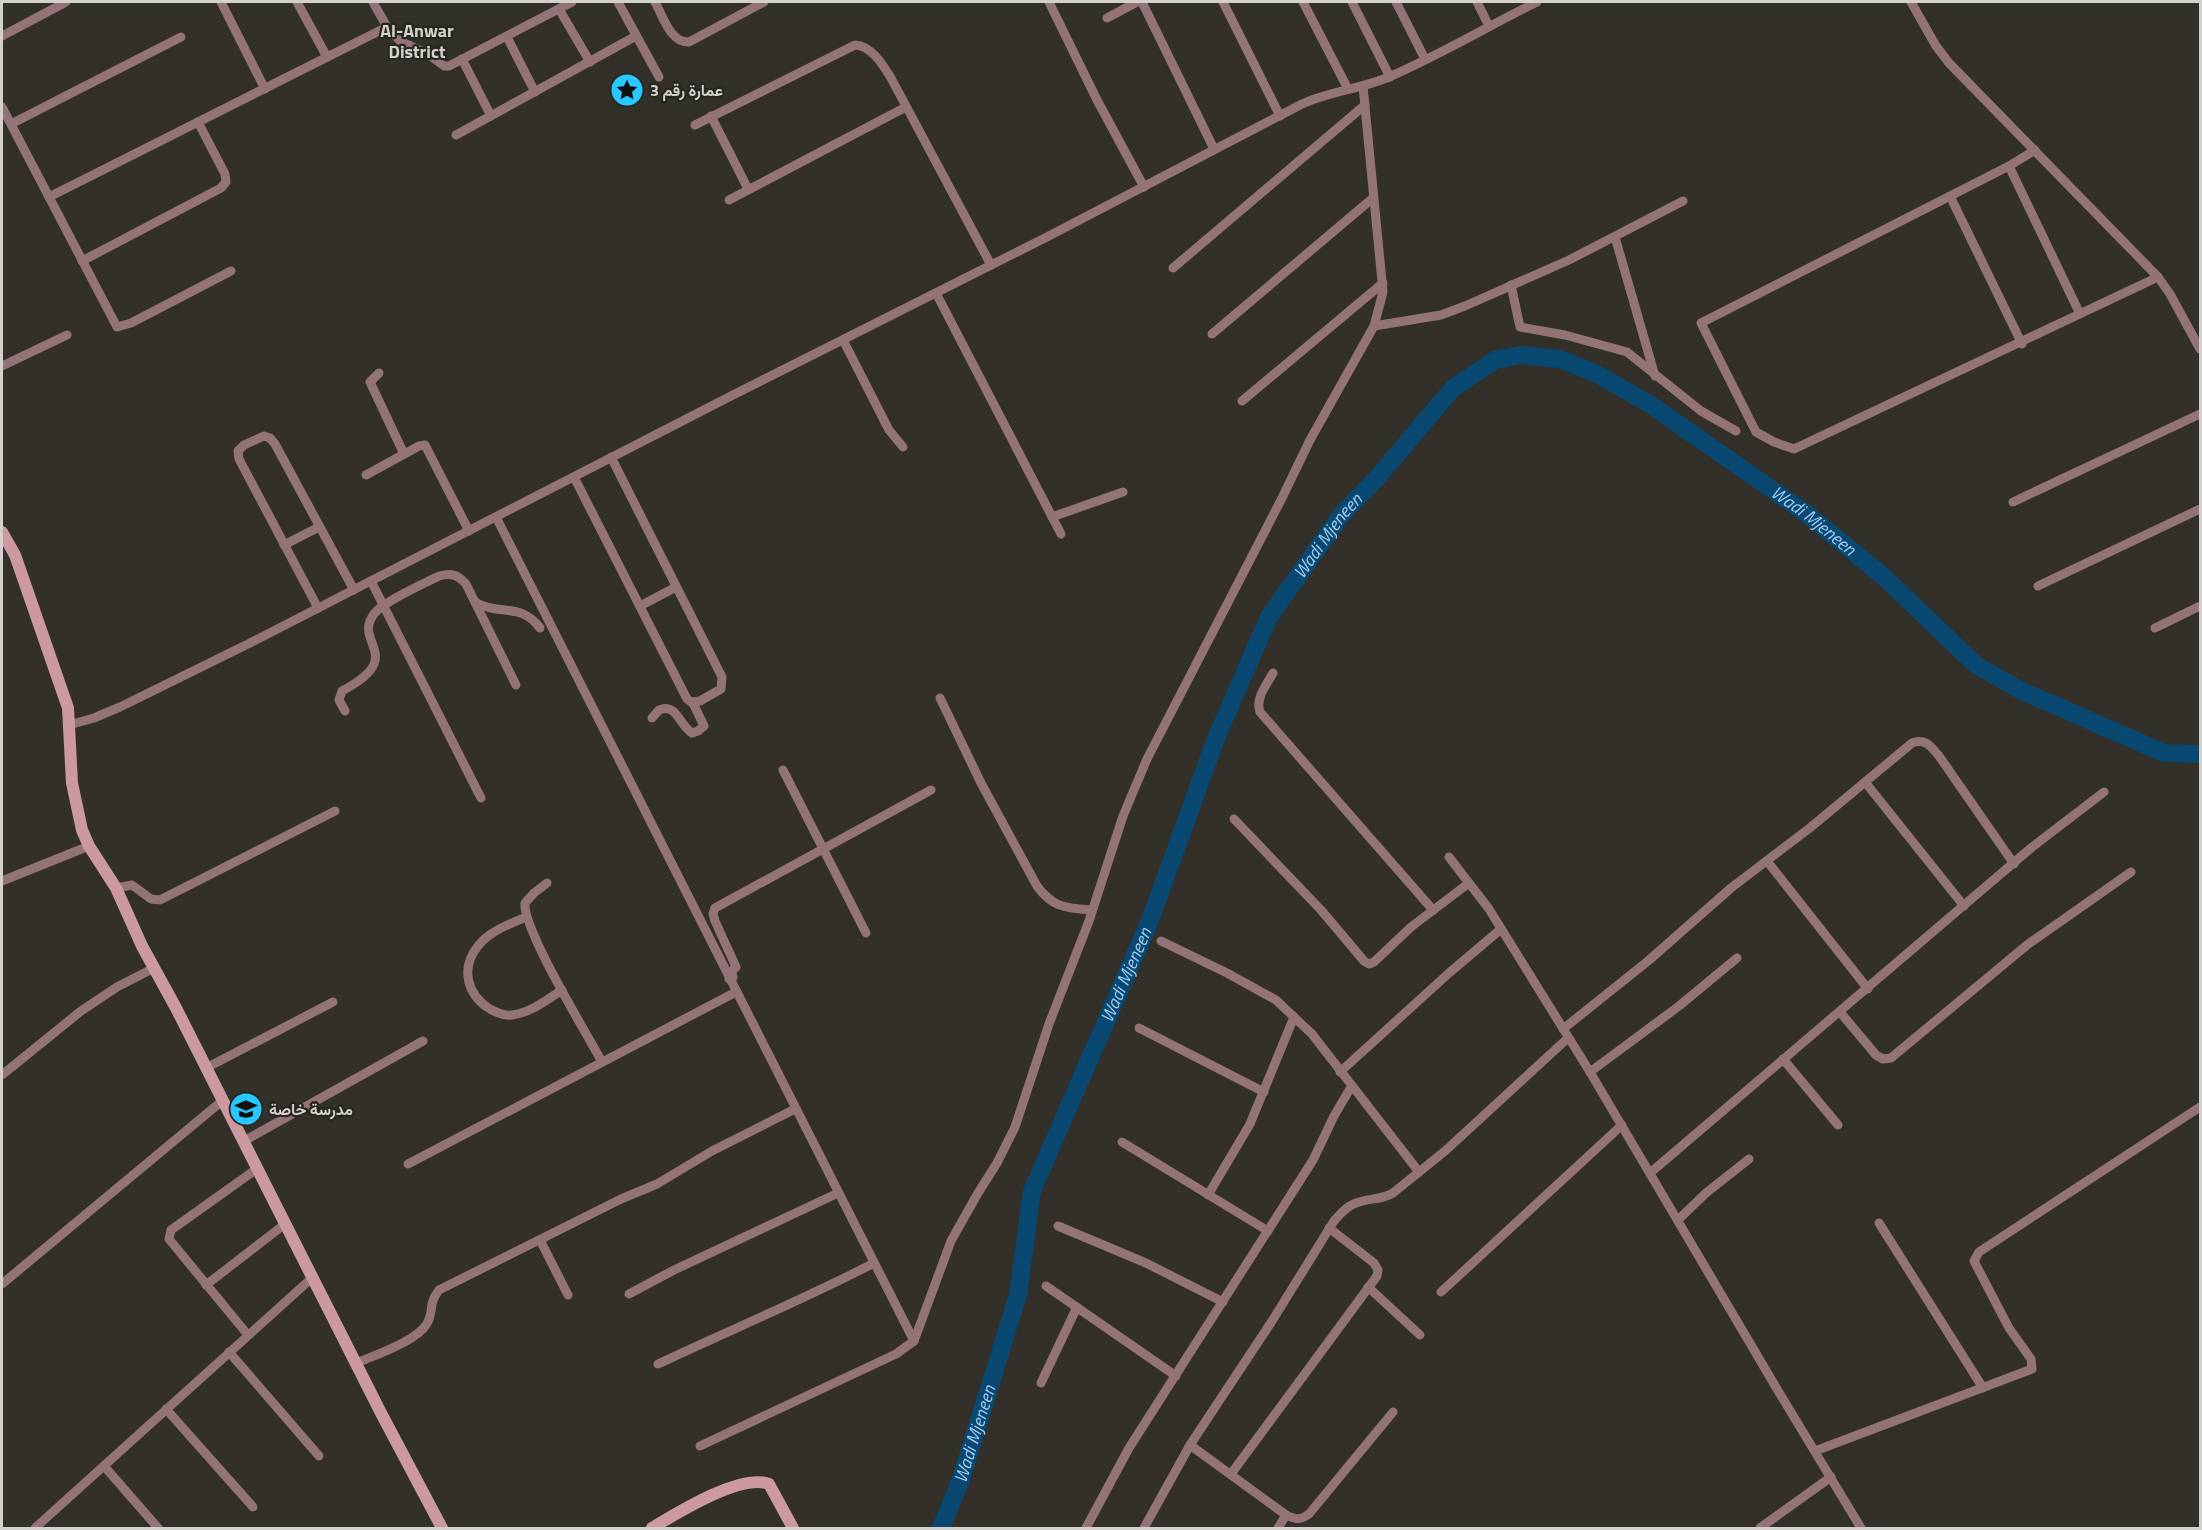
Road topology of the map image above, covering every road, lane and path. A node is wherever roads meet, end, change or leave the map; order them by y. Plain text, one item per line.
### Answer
1 (66, 2) edge
2 (221, 2) edge
3 (297, 2) edge
4 (374, 2) edge
5 (572, 2) edge
6 (618, 2) edge
7 (655, 2) edge
8 (764, 2) edge
9 (1049, 2) edge
10 (1137, 2) edge
11 (1142, 2) edge
12 (1223, 2) edge
13 (1304, 2) edge
14 (1352, 2) edge
15 (1396, 2) edge
16 (1477, 2) edge
17 (1537, 2) edge
18 (1911, 2) edge
19 (50, 5) edge
20 (559, 9) junction
21 (1107, 18) dead end
22 (1489, 26) junction
23 (387, 27) junction
24 (2, 36) edge
25 (636, 36) junction
26 (181, 37) dead end
27 (507, 37) junction
28 (327, 57) junction
29 (462, 59) junction
30 (1425, 59) junction
31 (590, 62) junction
32 (659, 77) dead end
33 (1390, 77) junction
34 (1363, 86) junction
35 (264, 89) junction
36 (1348, 89) junction
37 (535, 92) junction
38 (1365, 105) junction
39 (2, 106) edge
40 (906, 107) junction
41 (491, 116) junction
42 (711, 116) junction
43 (1280, 116) junction
44 (198, 122) junction
45 (10, 124) junction
46 (695, 125) dead end
47 (456, 135) dead end
48 (1214, 149) junction
49 (2035, 150) junction
50 (2009, 166) junction
51 (1144, 187) junction
52 (748, 189) junction
53 (1950, 196) junction
54 (49, 197) junction
55 (1373, 198) junction
56 (729, 200) dead end
57 (1683, 201) dead end
58 (1615, 237) junction
59 (82, 261) junction
60 (991, 265) junction
61 (1173, 268) dead end
62 (231, 271) dead end
63 (2158, 277) junction
64 (1383, 283) junction
65 (1511, 285) junction
66 (936, 293) junction
67 (2080, 314) junction
68 (1374, 326) junction
69 (67, 334) dead end
70 (1212, 334) dead end
71 (843, 340) junction
72 (2021, 343) junction
73 (2200, 349) edge
74 (2, 366) edge
75 (379, 372) dead end
76 (1656, 376) junction
77 (1242, 401) dead end
78 (2200, 414) edge
79 (1736, 431) dead end
80 (903, 447) dead end
81 (404, 454) junction
82 (611, 457) junction
83 (366, 475) dead end
84 (574, 477) junction
85 (1123, 492) dead end
86 (2013, 502) dead end
87 (2200, 509) edge
88 (1052, 517) junction
89 (496, 518) junction
90 (319, 527) junction
91 (469, 531) junction
92 (2, 532) edge
93 (1061, 534) dead end
94 (284, 545) junction
95 (371, 581) junction
96 (676, 586) junction
97 (2038, 586) dead end
98 (354, 590) junction
99 (475, 602) junction
100 (384, 606) junction
101 (640, 606) junction
102 (2200, 606) edge
103 (318, 608) junction
104 (540, 628) dead end
105 (2155, 628) dead end
106 (1273, 673) dead end
107 (516, 685) dead end
108 (940, 698) dead end
109 (693, 702) junction
110 (345, 711) dead end
111 (652, 718) dead end
112 (69, 725) junction
113 (783, 770) dead end
114 (1865, 782) junction
115 (931, 790) dead end
116 (2104, 792) dead end
117 (481, 798) dead end
118 (335, 811) dead end
119 (1234, 819) dead end
120 (89, 846) junction
121 (822, 849) junction
122 (1449, 857) dead end
123 (1767, 861) junction
124 (2014, 864) junction
125 (2131, 872) dead end
126 (2, 881) edge
127 (1468, 882) junction
128 (548, 883) dead end
129 (116, 888) junction
130 (1964, 906) junction
131 (1092, 910) junction
132 (1433, 910) junction
133 (526, 917) junction
134 (1502, 929) junction
135 (866, 933) dead end
136 (1161, 941) dead end
137 (1737, 958) dead end
138 (154, 968) junction
139 (729, 979) junction
140 (1868, 989) junction
141 (562, 990) junction
142 (735, 992) junction
143 (333, 1002) dead end
144 (1840, 1012) junction
145 (1294, 1017) junction
146 (1138, 1028) dead end
147 (1563, 1029) junction
148 (1568, 1038) junction
149 (423, 1041) dead end
150 (1783, 1059) junction
151 (603, 1062) junction
152 (206, 1068) junction
153 (1340, 1072) junction
154 (1590, 1072) junction
155 (2, 1075) edge
156 (1352, 1087) junction
157 (1264, 1092) junction
158 (222, 1101) junction
159 (2200, 1107) edge
160 (795, 1109) junction
161 (1623, 1125) junction
162 (1838, 1125) dead end
163 (244, 1141) junction
164 (1122, 1142) dead end
165 (1749, 1160) dead end
166 (408, 1164) dead end
167 (258, 1168) junction
168 (1419, 1172) junction
169 (1650, 1173) junction
170 (838, 1193) junction
171 (1209, 1196) junction
172 (1678, 1220) junction
173 (1879, 1223) dead end
174 (285, 1224) junction
175 (1058, 1226) dead end
176 (1329, 1228) junction
177 (1268, 1231) junction
178 (540, 1240) junction
179 (874, 1263) junction
180 (313, 1277) junction
181 (2, 1284) edge
182 (206, 1285) junction
183 (1046, 1286) dead end
184 (1368, 1287) junction
185 (1441, 1292) dead end
186 (629, 1294) dead end
187 (568, 1295) dead end
188 (1223, 1302) junction
189 (1077, 1307) junction
190 (248, 1335) junction
191 (1420, 1335) dead end
192 (914, 1341) junction
193 (229, 1352) junction
194 (355, 1364) junction
195 (658, 1364) dead end
196 (1176, 1376) junction
197 (1041, 1383) dead end
198 (1983, 1388) junction
199 (166, 1409) junction
200 (1393, 1412) dead end
201 (1190, 1445) junction
202 (700, 1446) dead end
203 (1815, 1451) junction
204 (319, 1456) dead end
205 (104, 1466) junction
206 (1231, 1474) junction
207 (1831, 1477) junction
208 (253, 1507) dead end
209 (1286, 1515) junction
210 (40, 1527) edge
211 (158, 1528) edge
212 (442, 1528) edge
213 (652, 1528) edge
214 (794, 1528) edge
215 (1086, 1528) edge
216 (1144, 1528) edge
217 (1278, 1528) edge
218 (1760, 1528) edge
219 (1862, 1528) edge

1 - 19 street
2 - 35 street
3 - 28 street
4 - 23 street
5 - 20 street
6 - 25 street
7 - 8 street
9 - 51 street
10 - 21 street
11 - 48 street
12 - 43 street
13 - 36 street
14 - 33 street
15 - 30 street
16 - 22 street
17 - 22 street
18 - 49 street
19 - 24 street
20 - 27 street
20 - 31 street
22 - 30 street
23 - 28 street
23 - 29 street
25 - 31 street
25 - 32 street
26 - 45 street
27 - 29 street
27 - 37 street
28 - 35 street
29 - 41 street
30 - 33 street
31 - 37 street
33 - 34 street
34 - 36 street
34 - 38 street
35 - 44 street
36 - 43 street
37 - 41 street
38 - 55 street
38 - 61 street
39 - 45 street
40 - 42 street
40 - 52 street
40 - 60 street
41 - 47 street
42 - 46 street
42 - 52 street
43 - 48 street
44 - 54 street
44 - 59 street
45 - 54 street
48 - 51 street
49 - 50 street
49 - 63 street
50 - 53 street
50 - 67 street
51 - 60 street
52 - 56 street
53 - 72 street
53 - 72 street
54 - 59 street
55 - 64 street
55 - 70 street
57 - 58 street
58 - 65 street
58 - 76 street
59 - 62 street
60 - 66 street
63 - 67 street
63 - 73 street
64 - 68 street
64 - 77 street
65 - 68 street
65 - 76 street
66 - 71 street
66 - 88 street
67 - 72 street
68 - 131 street
69 - 74 street
71 - 80 street
71 - 82 street
75 - 81 street
76 - 79 street
78 - 86 street
81 - 83 street
81 - 91 street
82 - 84 street
82 - 96 street
84 - 89 street
84 - 101 street
85 - 88 street
87 - 97 street
88 - 93 street
89 - 91 street
89 - 139 street
90 - 94 street
90 - 94 street
90 - 98 street
91 - 95 street
92 - 112 street
94 - 103 street
95 - 98 street
95 - 100 street
96 - 101 street
96 - 109 street
98 - 103 street
99 - 100 street
99 - 104 street
99 - 107 street
100 - 110 street
100 - 117 street
101 - 109 street
102 - 105 street
103 - 112 street
106 - 132 street
108 - 131 street
109 - 111 street
112 - 120 street
113 - 121 street
114 - 123 street
114 - 124 street
114 - 130 street
115 - 121 street
116 - 124 street
118 - 129 street
119 - 132 street
120 - 126 street
120 - 129 street
121 - 135 street
121 - 139 street
122 - 127 street
123 - 140 street
123 - 147 street
124 - 130 street
125 - 144 street
127 - 132 street
127 - 134 street
128 - 133 street
129 - 138 street
130 - 140 street
131 - 192 street
133 - 141 street
133 - 141 street
134 - 147 street
134 - 153 street
136 - 145 street
137 - 154 street
138 - 152 street
138 - 155 street
139 - 142 street
140 - 144 street
141 - 151 street
142 - 151 street
142 - 160 street
143 - 152 street
144 - 150 street
145 - 153 street
145 - 157 street
146 - 157 street
147 - 148 street
148 - 154 street
148 - 168 street
149 - 163 street
150 - 162 street
150 - 169 street
151 - 166 street
152 - 158 street
153 - 156 street
154 - 161 street
156 - 168 street
156 - 177 street
157 - 171 street
158 - 163 street
158 - 181 street
159 - 198 street
160 - 170 street
160 - 178 street
161 - 169 street
161 - 185 street
163 - 167 street
164 - 171 street
165 - 172 street
167 - 174 street
167 - 182 street
168 - 176 street
169 - 172 street
170 - 179 street
170 - 186 street
171 - 177 street
172 - 203 street
173 - 198 street
174 - 180 street
174 - 182 street
175 - 188 street
176 - 184 street
176 - 201 street
177 - 188 street
178 - 187 street
178 - 194 street
179 - 192 street
179 - 195 street
180 - 190 street
180 - 194 street
182 - 190 street
183 - 189 street
184 - 191 street
184 - 206 street
188 - 196 street
189 - 196 street
189 - 197 street
190 - 193 street
192 - 202 street
193 - 199 street
193 - 204 street
194 - 212 street
196 - 215 street
198 - 203 street
199 - 205 street
199 - 208 street
200 - 209 street
201 - 206 street
201 - 216 street
203 - 207 street
205 - 210 street
205 - 211 street
206 - 209 street
207 - 218 street
207 - 219 street
209 - 217 street
213 - 214 street

